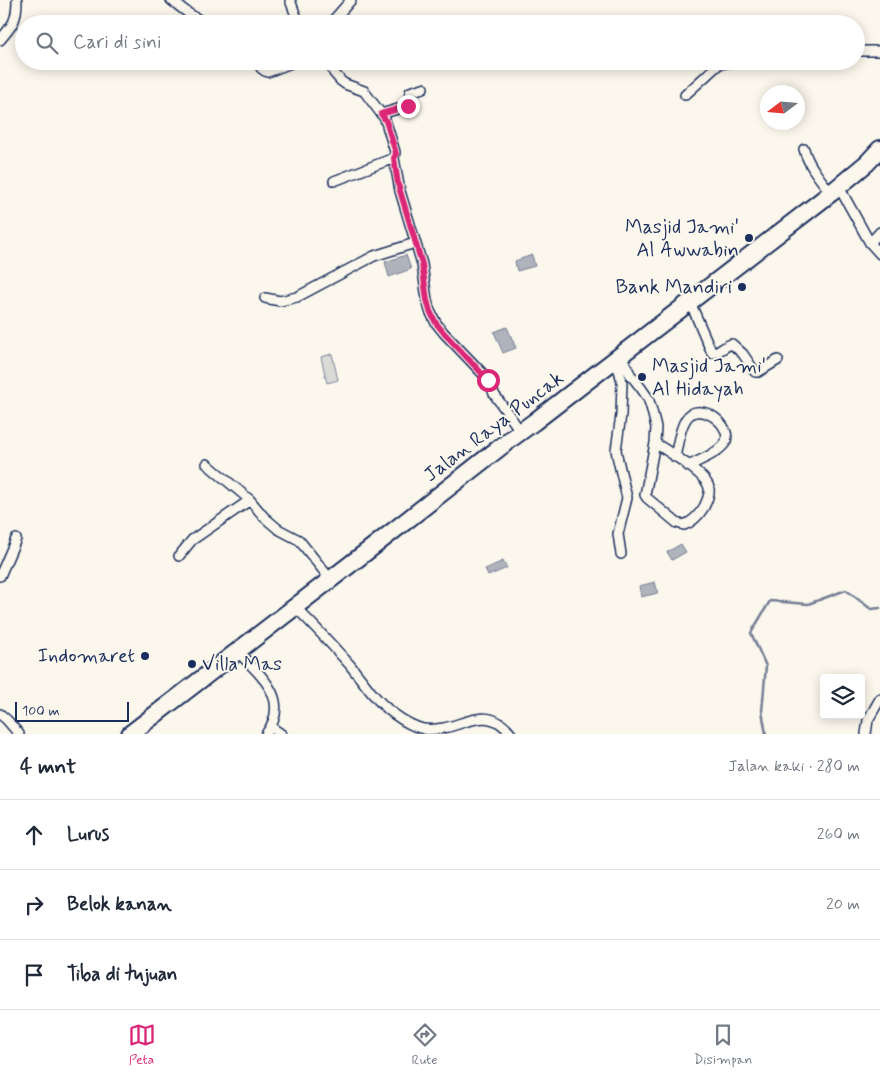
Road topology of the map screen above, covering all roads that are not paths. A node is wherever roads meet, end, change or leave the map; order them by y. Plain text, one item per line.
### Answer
1 (18, 0) edge
2 (172, 0) edge
3 (290, 0) edge
4 (351, 0) edge
5 (16, 15) edge
6 (191, 15) edge
7 (296, 15) edge
8 (338, 15) edge
9 (15, 20) edge
10 (1, 36) edge
11 (865, 51) edge
12 (880, 51) edge
13 (263, 70) edge
14 (275, 70) edge
15 (333, 70) edge
16 (709, 70) edge
17 (422, 88) dead end
18 (685, 96) dead end
19 (381, 114) junction
20 (804, 149) dead end
21 (880, 149) edge
22 (394, 158) junction
23 (334, 181) dead end
24 (835, 190) junction
25 (880, 232) edge
26 (870, 242) junction
27 (415, 243) junction
28 (880, 254) edge
29 (265, 298) dead end
30 (690, 302) junction
31 (617, 358) junction
32 (778, 360) dead end
33 (521, 432) junction
34 (655, 444) junction
35 (675, 457) junction
36 (207, 464) dead end
37 (688, 466) junction
38 (250, 500) junction
39 (16, 539) dead end
40 (621, 554) dead end
41 (179, 556) dead end
42 (0, 576) edge
43 (331, 580) junction
44 (294, 607) junction
45 (237, 651) junction
46 (880, 699) edge
47 (0, 714) edge
48 (269, 730) edge
49 (19, 734) edge
50 (130, 734) edge
51 (281, 734) edge
52 (511, 734) edge
53 (866, 734) edge

1 - 5 street
2 - 6 street
3 - 7 street
4 - 8 street
9 - 10 street
11 - 12 street
13 - 14 street
15 - 19 street
16 - 18 street
17 - 19 street
19 - 22 street
20 - 24 street
21 - 24 highway, Jalan Raya Puncak
22 - 23 street
22 - 27 street
24 - 26 street
24 - 30 highway, Jalan Raya Puncak
25 - 26 street
26 - 28 street
27 - 29 street
27 - 33 street
30 - 31 highway, Jalan Raya Puncak
30 - 32 street
31 - 33 highway, Jalan Raya Puncak
31 - 34 street
31 - 40 street
33 - 43 highway, Jalan Raya Puncak
34 - 35 street
34 - 37 street
35 - 37 street
35 - 37 street
36 - 38 street
38 - 41 street
38 - 43 street
39 - 42 street
43 - 44 highway, Jalan Raya Puncak
44 - 45 highway, Jalan Raya Puncak
44 - 52 street
45 - 48 street
45 - 50 highway, Jalan Raya Puncak
46 - 53 street
47 - 49 street
48 - 51 street

